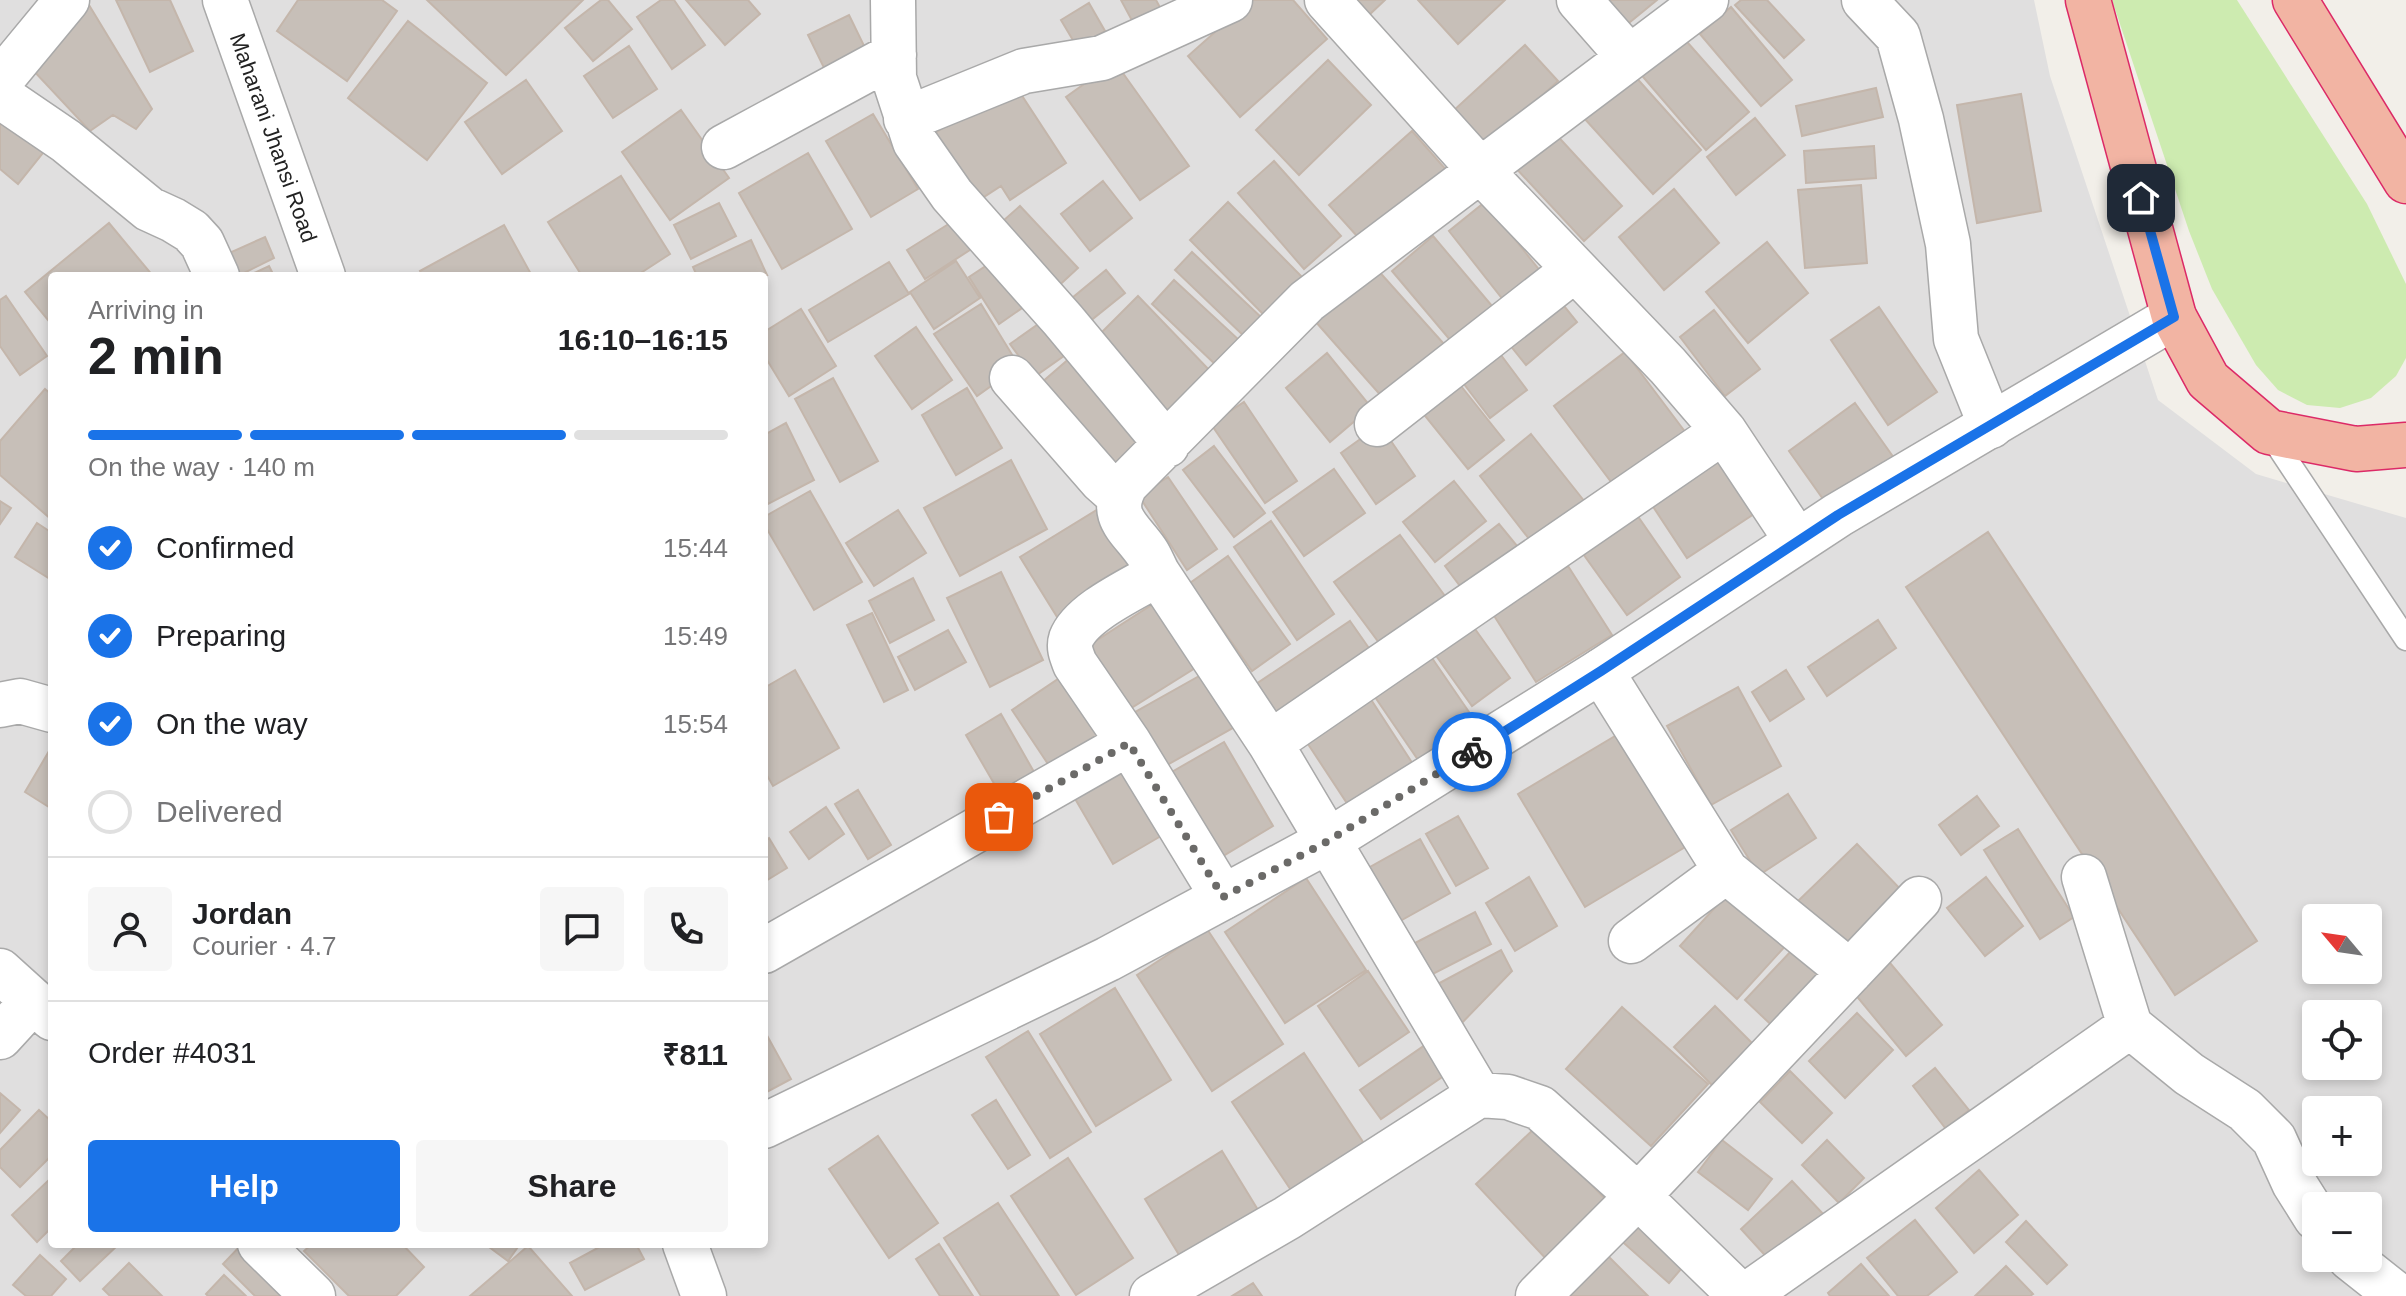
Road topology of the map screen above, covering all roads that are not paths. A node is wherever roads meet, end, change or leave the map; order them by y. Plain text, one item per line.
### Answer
1 (67, 0) edge
2 (225, 0) edge
3 (893, 0) edge
4 (1230, 0) edge
5 (1327, 0) edge
6 (1579, 0) edge
7 (1706, 0) edge
8 (1864, 0) edge
9 (2088, 0) edge
10 (2295, 0) edge
11 (894, 55) junction
12 (1629, 57) junction
13 (0, 81) edge
14 (0, 96) edge
15 (906, 119) junction
16 (724, 147) dead end
17 (1481, 171) junction
18 (2406, 181) edge
19 (1574, 270) junction
20 (215, 272) edge
21 (322, 272) edge
22 (2174, 317) junction
23 (1012, 378) dead end
24 (1377, 424) dead end
25 (1991, 426) junction
26 (1724, 431) junction
27 (2269, 432) junction
28 (1167, 445) junction
29 (2406, 445) edge
30 (1119, 496) junction
31 (1797, 541) junction
32 (1158, 574) junction
33 (2406, 639) edge
34 (1601, 671) junction
35 (0, 705) edge
36 (48, 709) edge
37 (1129, 743) junction
38 (1270, 743) junction
39 (1328, 841) junction
40 (1726, 871) junction
41 (2084, 877) dead end
42 (1223, 897) junction
43 (1919, 899) dead end
44 (1631, 941) dead end
45 (768, 949) edge
46 (0, 971) edge
47 (1850, 972) junction
48 (42, 1010) edge
49 (2130, 1026) junction
50 (0, 1037) edge
51 (1479, 1095) junction
52 (768, 1124) edge
53 (1638, 1196) junction
54 (2302, 1196) edge
55 (264, 1248) edge
56 (686, 1248) edge
57 (2368, 1272) edge
58 (313, 1296) edge
59 (704, 1296) edge
60 (1152, 1296) edge
61 (1538, 1296) edge
62 (1743, 1296) edge
63 (2398, 1296) edge

1 - 13 street
2 - 21 street, Maharani Jhansi Road
3 - 11 street
4 - 15 street
5 - 17 street
6 - 12 street
7 - 12 street
8 - 25 street
9 - 22 highway
10 - 18 highway
11 - 15 street
11 - 16 street
12 - 17 street
14 - 20 street
15 - 28 street
17 - 19 street
17 - 28 street
19 - 24 street
19 - 26 street
22 - 25 street
22 - 27 highway
23 - 30 street
25 - 31 street
26 - 31 street
26 - 38 street
27 - 29 highway
27 - 33 lane
28 - 30 street
30 - 32 street
31 - 34 street
32 - 37 street
32 - 38 street
34 - 39 street
34 - 40 street
35 - 36 street
37 - 42 street
37 - 45 street
38 - 39 street
39 - 42 street
39 - 51 street
40 - 44 street
40 - 47 street
41 - 49 street
42 - 52 street
43 - 47 street
46 - 48 street
47 - 53 street
48 - 50 street
49 - 54 street
49 - 62 street
51 - 53 street
51 - 60 street
53 - 61 street
53 - 62 street
55 - 58 street
56 - 59 street
57 - 63 street

